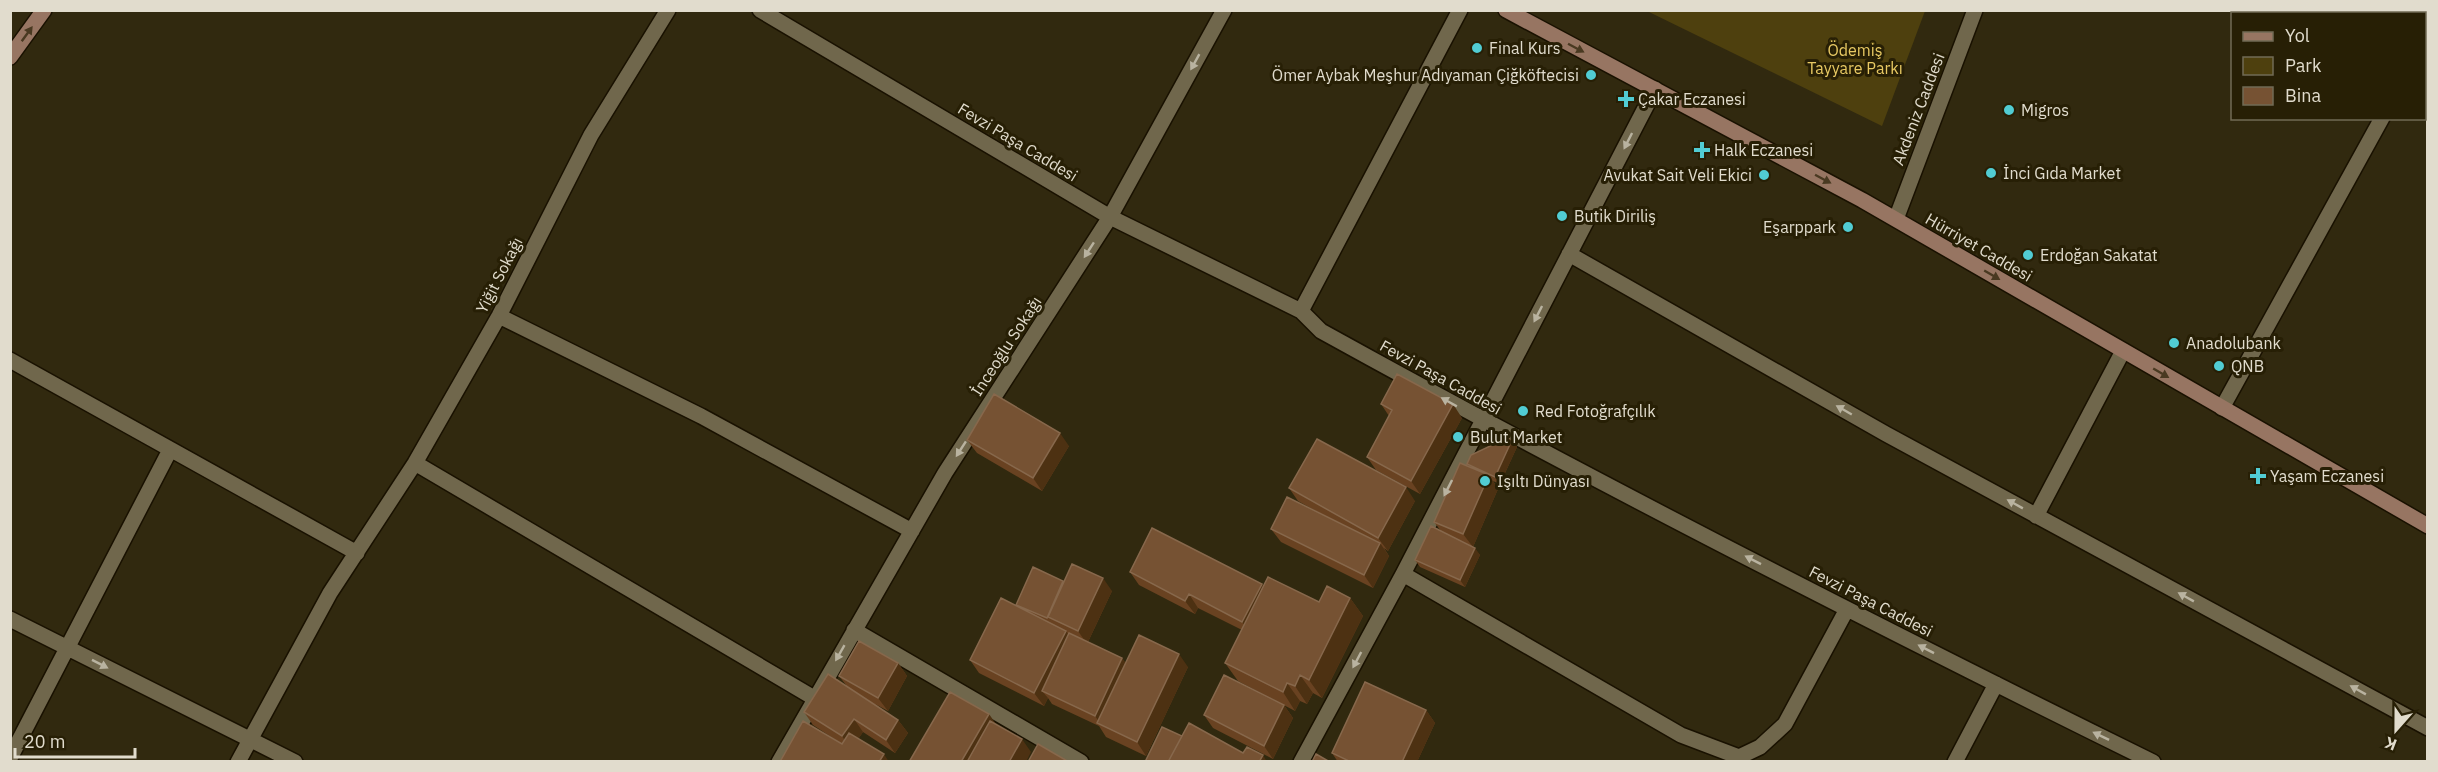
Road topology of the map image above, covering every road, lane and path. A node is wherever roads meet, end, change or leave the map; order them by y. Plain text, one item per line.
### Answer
1 (44, 10) edge
2 (668, 10) edge
3 (760, 10) edge
4 (1224, 10) edge
5 (1460, 10) edge
6 (1506, 10) edge
7 (1975, 10) edge
8 (10, 57) edge
9 (1654, 89) junction
10 (2381, 120) edge
11 (1110, 217) junction
12 (1896, 219) junction
13 (1569, 254) junction
14 (1301, 311) junction
15 (499, 316) junction
16 (2122, 351) junction
17 (10, 360) edge
18 (2222, 408) junction
19 (1483, 421) junction
20 (170, 450) junction
21 (415, 464) junction
22 (2036, 516) junction
23 (2427, 526) edge
24 (912, 531) junction
25 (357, 554) junction
26 (1403, 574) junction
27 (1847, 609) junction
28 (10, 619) edge
29 (854, 630) junction
30 (67, 647) junction
31 (1996, 684) junction
32 (814, 698) junction
33 (2427, 728) edge
34 (249, 740) junction
35 (10, 758) edge
36 (238, 762) edge
37 (295, 762) edge
38 (779, 762) edge
39 (1081, 762) edge
40 (1301, 762) edge
41 (1955, 762) edge
42 (2153, 762) edge

8 -> 1 street
2 - 15 street, Yiğit Sokağı
3 - 11 street, Fevzi Paşa Caddesi
4 -> 11 street, İnceoğlu Sokağı
5 - 14 street
6 -> 9 street, Hürriyet Caddesi
7 - 12 street, Akdeniz Caddesi
9 -> 12 street, Hürriyet Caddesi
9 -> 13 street
10 - 18 street
11 - 14 street, Fevzi Paşa Caddesi
11 -> 24 street, İnceoğlu Sokağı
12 -> 16 street, Hürriyet Caddesi
13 -> 19 street
22 -> 13 street
19 -> 14 street, Fevzi Paşa Caddesi
15 - 21 street, Yiğit Sokağı
15 - 24 street
16 -> 18 street, Hürriyet Caddesi
16 - 22 street
17 - 20 street
18 - 23 street, Hürriyet Caddesi
19 -> 26 street
27 -> 19 street, Fevzi Paşa Caddesi
20 - 25 street
20 - 30 street
21 - 25 street, Yiğit Sokağı
21 - 32 street
33 -> 22 street
24 - 29 street, İnceoğlu Sokağı
25 - 34 street, Yiğit Sokağı
26 - 27 street
26 -> 40 street
31 -> 27 street, Fevzi Paşa Caddesi
28 - 30 street
29 -> 32 street, İnceoğlu Sokağı
29 - 39 street
30 -> 34 street
30 - 35 street
31 - 41 street
42 -> 31 street, Fevzi Paşa Caddesi
32 - 38 street, İnceoğlu Sokağı
34 - 36 street, Yiğit Sokağı
34 - 37 street

